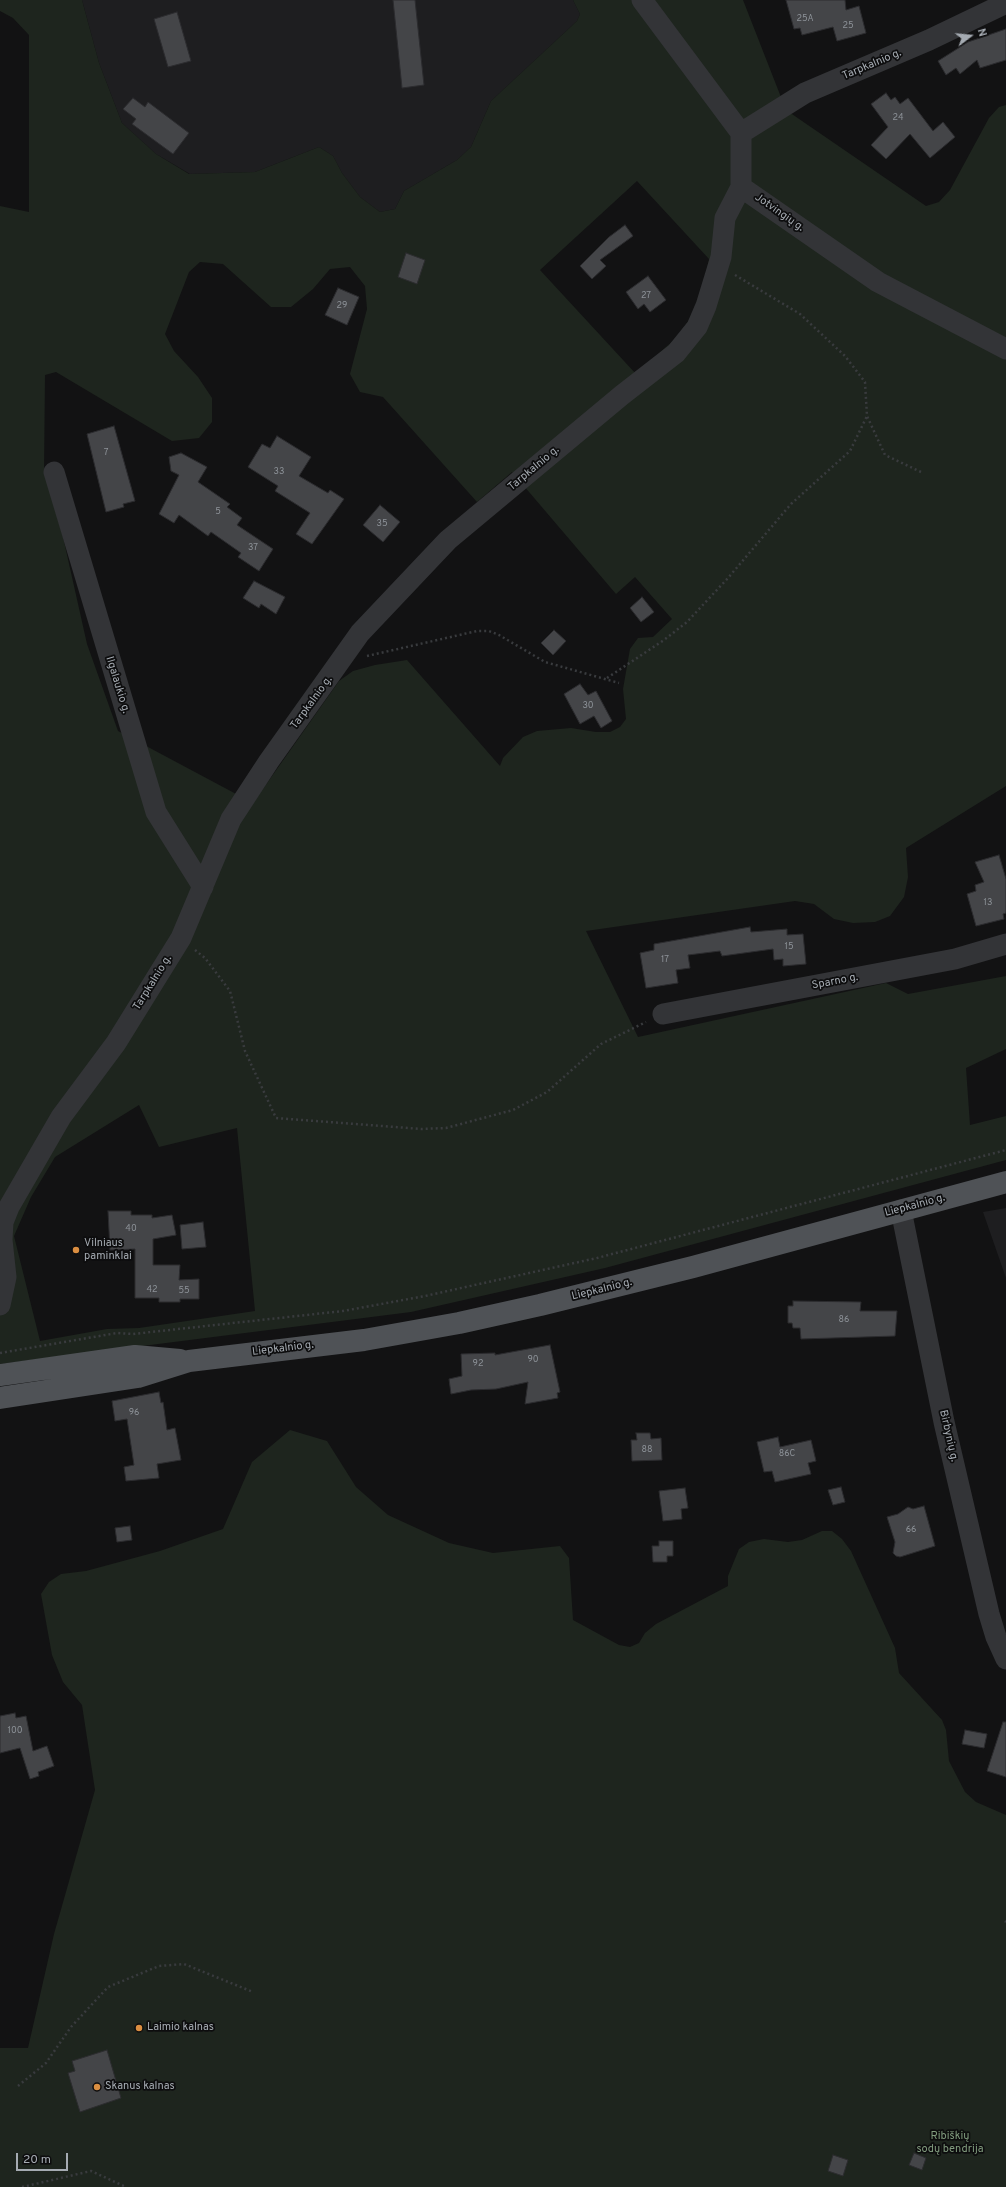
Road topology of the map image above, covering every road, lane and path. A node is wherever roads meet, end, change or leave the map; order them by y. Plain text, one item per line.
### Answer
1 (642, 0) edge
2 (1006, 3) edge
3 (741, 133) junction
4 (741, 187) junction
5 (719, 266) junction
6 (1006, 349) edge
7 (866, 416) junction
8 (54, 472) dead end
9 (921, 472) dead end
10 (342, 662) junction
11 (607, 678) junction
12 (619, 683) dead end
13 (203, 887) junction
14 (181, 938) junction
15 (1006, 944) edge
16 (663, 1014) joint
17 (1006, 1150) edge
18 (1006, 1182) edge
19 (901, 1210) junction
20 (0, 1304) edge
21 (0, 1353) edge
22 (190, 1361) junction
23 (0, 1375) edge
24 (0, 1398) edge
25 (1006, 1659) edge
26 (252, 1992) dead end
27 (18, 2086) dead end
28 (22, 2187) edge
29 (126, 2187) edge

1 - 3 street
2 - 3 street, Tarpkalnio g.
3 - 4 street
4 - 5 street, Tarpkalnio g.
4 - 6 street, Jotvingių g.
5 - 7 path
5 - 10 street, Tarpkalnio g.
7 - 9 path
7 - 11 path
8 - 13 street, Ilgalaukio g.
10 - 11 path
10 - 13 street, Tarpkalnio g.
11 - 12 path
13 - 14 street, Tarpkalnio g.
14 - 16 path
14 - 20 street, Tarpkalnio g.
15 - 16 street, Sparno g.
17 - 21 path
18 - 19 main road, Liepkalnio g.
19 - 22 main road, Liepkalnio g.
19 - 25 street, Birbynių g.
22 - 23 main road, Liepkalnio g.
22 - 24 main road, Liepkalnio g.
26 - 27 path
28 - 29 path

